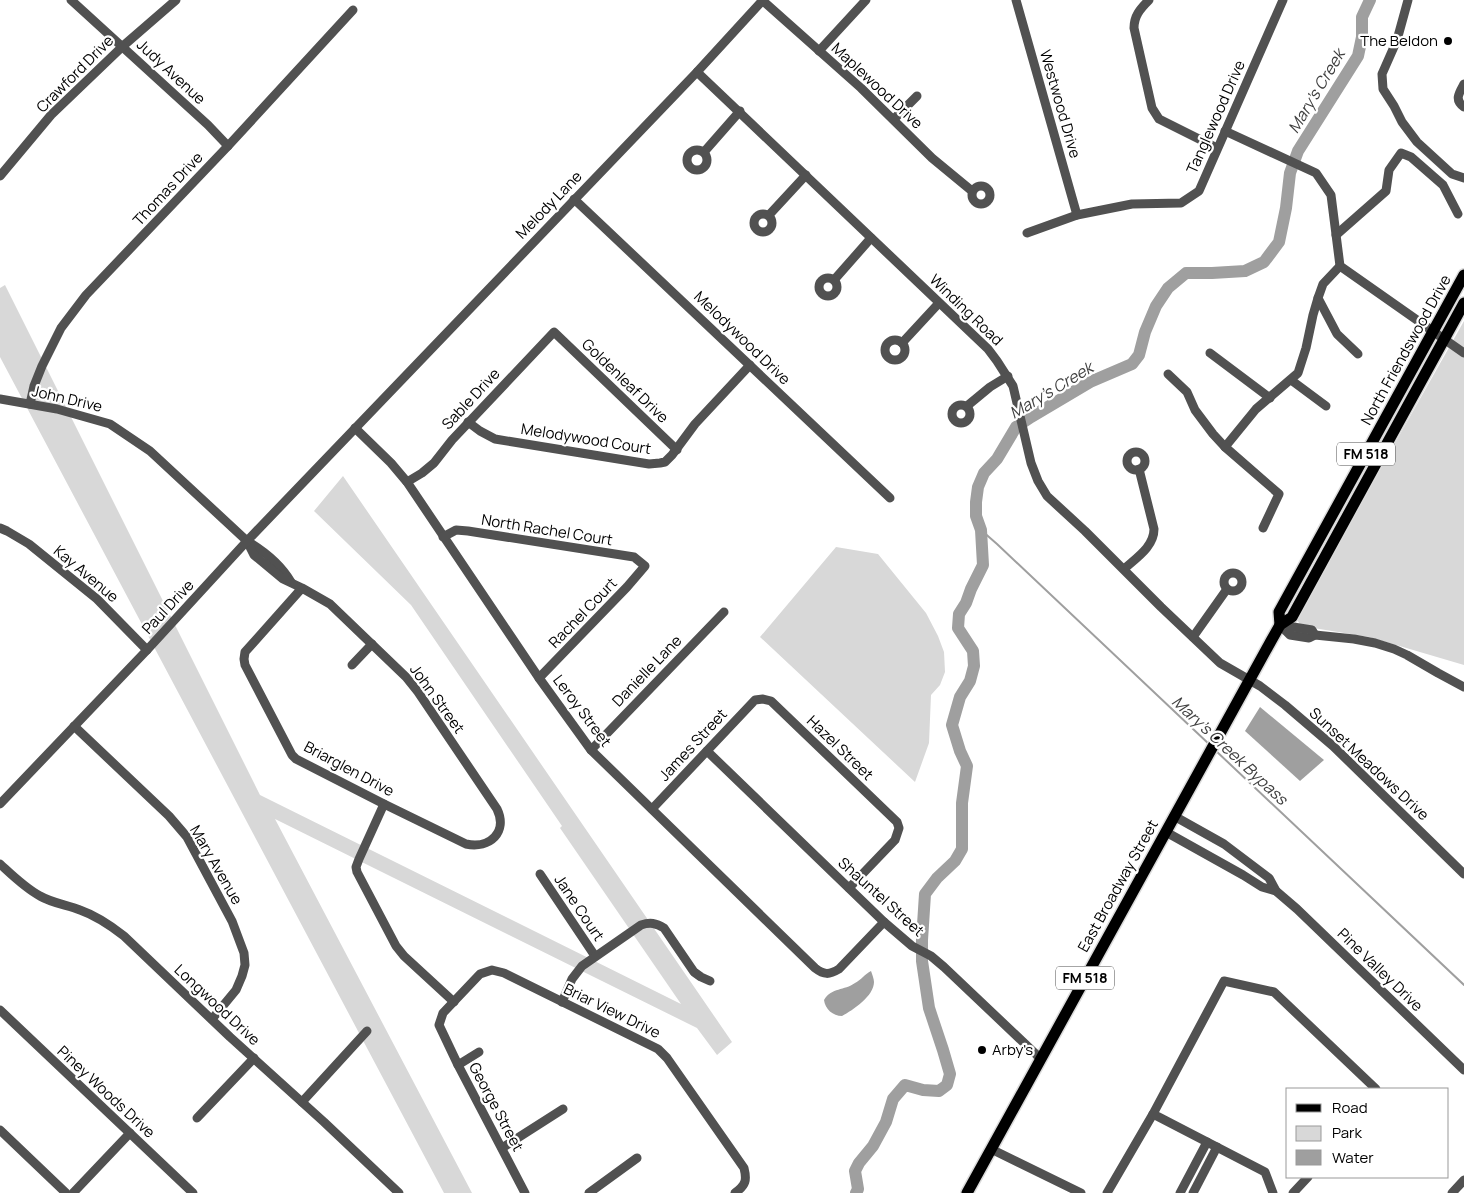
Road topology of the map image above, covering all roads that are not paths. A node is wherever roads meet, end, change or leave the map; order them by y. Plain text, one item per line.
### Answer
1 (71, 0) edge
2 (176, 0) edge
3 (762, 0) edge
4 (866, 0) edge
5 (1016, 0) edge
6 (1149, 0) edge
7 (1283, 0) edge
8 (1408, 0) edge
9 (353, 10) dead end
10 (123, 46) junction
11 (819, 51) junction
12 (697, 72) junction
13 (1464, 84) edge
14 (917, 96) dead end
15 (1464, 107) edge
16 (740, 111) junction
17 (894, 119) junction
18 (1225, 131) junction
19 (228, 146) junction
20 (1217, 148) junction
21 (704, 152) dead end
22 (806, 175) junction
23 (0, 176) edge
24 (1463, 176) edge
25 (972, 191) dead end
26 (574, 199) junction
27 (1458, 214) dead end
28 (769, 215) dead end
29 (1077, 215) junction
30 (1027, 234) dead end
31 (1336, 235) junction
32 (871, 238) junction
33 (1340, 266) junction
34 (1464, 276) edge
35 (834, 280) dead end
36 (1318, 298) junction
37 (939, 303) junction
38 (1464, 303) edge
39 (1433, 330) junction
40 (554, 332) joint
41 (1444, 338) junction
42 (902, 343) dead end
43 (1464, 352) edge
44 (1210, 353) dead end
45 (1358, 354) dead end
46 (750, 365) junction
47 (1168, 374) dead end
48 (1008, 376) junction
49 (1291, 380) junction
50 (1270, 398) junction
51 (0, 400) edge
52 (30, 404) junction
53 (967, 406) dead end
54 (1326, 406) dead end
55 (468, 422) junction
56 (355, 428) junction
57 (1225, 448) junction
58 (676, 450) junction
59 (150, 451) joint
60 (1139, 470) dead end
61 (406, 482) junction
62 (890, 498) dead end
63 (0, 528) edge
64 (1263, 528) dead end
65 (443, 537) junction
66 (247, 541) junction
67 (645, 566) joint
68 (1124, 569) junction
69 (302, 588) junction
70 (1227, 589) dead end
71 (724, 612) dead end
72 (1280, 625) junction
73 (1193, 637) junction
74 (372, 644) junction
75 (147, 650) junction
76 (352, 665) dead end
77 (540, 678) junction
78 (1250, 680) junction
79 (1464, 686) edge
80 (754, 700) joint
81 (74, 726) junction
82 (1224, 726) joint
83 (591, 750) junction
84 (707, 751) junction
85 (0, 804) edge
86 (384, 804) junction
87 (652, 809) junction
88 (1174, 816) junction
89 (1166, 832) junction
90 (494, 839) joint
91 (0, 864) edge
92 (540, 874) dead end
93 (1464, 874) edge
94 (849, 888) junction
95 (1276, 890) junction
96 (884, 922) junction
97 (595, 956) junction
98 (710, 981) dead end
99 (454, 1002) junction
100 (562, 1002) junction
101 (0, 1010) edge
102 (212, 1019) junction
103 (367, 1031) dead end
104 (443, 1034) joint
105 (479, 1052) dead end
106 (254, 1058) junction
107 (1041, 1059) junction
108 (458, 1065) junction
109 (1464, 1070) edge
110 (1375, 1088) edge
111 (302, 1102) junction
112 (563, 1109) dead end
113 (1152, 1114) junction
114 (197, 1118) dead end
115 (0, 1130) edge
116 (130, 1133) junction
117 (1206, 1142) junction
118 (1217, 1147) junction
119 (502, 1148) junction
120 (991, 1149) junction
121 (637, 1158) dead end
122 (1307, 1178) edge
123 (1464, 1180) edge
124 (66, 1193) edge
125 (73, 1193) edge
126 (193, 1193) edge
127 (399, 1193) edge
128 (525, 1193) edge
129 (589, 1193) edge
130 (735, 1193) edge
131 (967, 1193) edge
132 (1081, 1193) edge
133 (1108, 1193) edge
134 (1180, 1193) edge
135 (1193, 1193) edge
136 (1273, 1193) edge
137 (1293, 1193) edge
138 (1452, 1193) edge

1 - 10 street, Judy Avenue
2 - 10 street, Crawford Drive
3 - 11 street, Maplewood Drive
3 - 12 street, Melody Lane
4 - 11 street
5 - 29 street, Westwood Drive
6 - 20 street
7 - 18 street, Tanglewood Drive
8 - 24 street
9 - 19 street, Thomas Drive
10 - 19 street, Judy Avenue
10 - 23 street, Crawford Drive
11 - 17 street, Maplewood Drive
12 - 16 street, Winding Road
12 - 26 street, Melody Lane
13 - 15 street
14 - 17 street
16 - 21 street
16 - 22 street, Winding Road
17 - 25 street, Maplewood Drive
18 - 20 street, Tanglewood Drive
18 - 31 street
19 - 52 street, Thomas Drive
20 - 29 street, Tanglewood Drive
22 - 28 street
22 - 32 street, Winding Road
26 - 46 street, Melodywood Drive
26 - 56 street, Melody Lane
27 - 31 street
29 - 30 street, Tanglewood Drive
31 - 33 street
32 - 35 street
32 - 37 street, Winding Road
33 - 36 street
33 - 39 street
34 - 39 main road, North Friendswood Drive / FM 518
36 - 45 street
36 - 49 street
37 - 42 street
37 - 48 street, Winding Road
38 - 41 main road, North Friendswood Drive / FM 518
39 - 41 street
39 - 72 main road, North Friendswood Drive / FM 518
40 - 55 street, Sable Drive
40 - 58 street, Goldenleaf Drive
41 - 43 street
41 - 72 main road, North Friendswood Drive / FM 518
44 - 50 street
46 - 58 street, Melodywood Court
46 - 62 street, Melodywood Drive
47 - 57 street
48 - 53 street
48 - 68 street, Winding Road
49 - 50 street
49 - 54 street
50 - 57 street
51 - 52 street, John Drive
52 - 59 street, John Drive
55 - 58 street, Melodywood Court
55 - 61 street, Sable Drive
56 - 61 street, Leroy Street
56 - 66 street, Paul Drive
57 - 64 street
59 - 66 street, John Street
60 - 68 street
61 - 65 street, Leroy Street
63 - 75 street, Kay Avenue
65 - 67 street, North Rachel Court
65 - 77 street, Leroy Street
66 - 69 street, John Street
66 - 75 street, Paul Drive
67 - 77 street, Rachel Court
68 - 73 street, Winding Road
69 - 74 street, John Street
69 - 86 street, Briarglen Drive
70 - 73 street
71 - 83 street, Danielle Lane
72 - 78 main road, North Friendswood Drive / FM 518
72 - 79 street
73 - 78 street, Winding Road
74 - 76 street
74 - 90 street, John Street
75 - 81 street, Paul Drive
77 - 83 street, Leroy Street
78 - 82 main road, North Friendswood Drive / FM 518
78 - 93 street, Sunset Meadows Drive
80 - 84 street, James Street
80 - 94 street, Hazel Street
81 - 85 street, Paul Drive
81 - 102 street, Mary Avenue
82 - 88 main road, East Broadway Street / FM 518
83 - 87 street, Leroy Street
84 - 87 street, James Street
84 - 94 street, Shauntel Street
86 - 90 street, Briarglen Drive
86 - 99 street
87 - 96 street, Leroy Street
88 - 89 main road, East Broadway Street / FM 518
88 - 95 street, Pine Valley Drive
89 - 95 street, Pine Valley Drive
89 - 107 main road, East Broadway Street / FM 518
91 - 102 street, Longwood Drive
92 - 97 street, Jane Court
94 - 96 street, Shauntel Street
95 - 109 street, Pine Valley Drive
96 - 107 street, Shauntel Street
97 - 98 street
97 - 100 street
99 - 100 street, Briar View Drive
99 - 104 street, Briar View Drive
100 - 130 street, Briar View Drive
101 - 116 street, Piney Woods Drive
102 - 106 street, Longwood Drive
103 - 111 street
104 - 108 street, George Street
105 - 108 street
106 - 111 street, Longwood Drive
106 - 114 street
107 - 120 main road, East Broadway Street / FM 518
108 - 119 street, George Street
110 - 113 street
111 - 127 street, Longwood Drive
112 - 119 street
113 - 117 street
113 - 133 street
115 - 124 street
116 - 125 street
116 - 126 street, Piney Woods Drive
117 - 118 street
117 - 134 street
118 - 135 street
118 - 136 street
119 - 128 street, George Street
120 - 131 main road, East Broadway Street / FM 518
120 - 132 street
121 - 129 street
122 - 137 street
123 - 138 street

